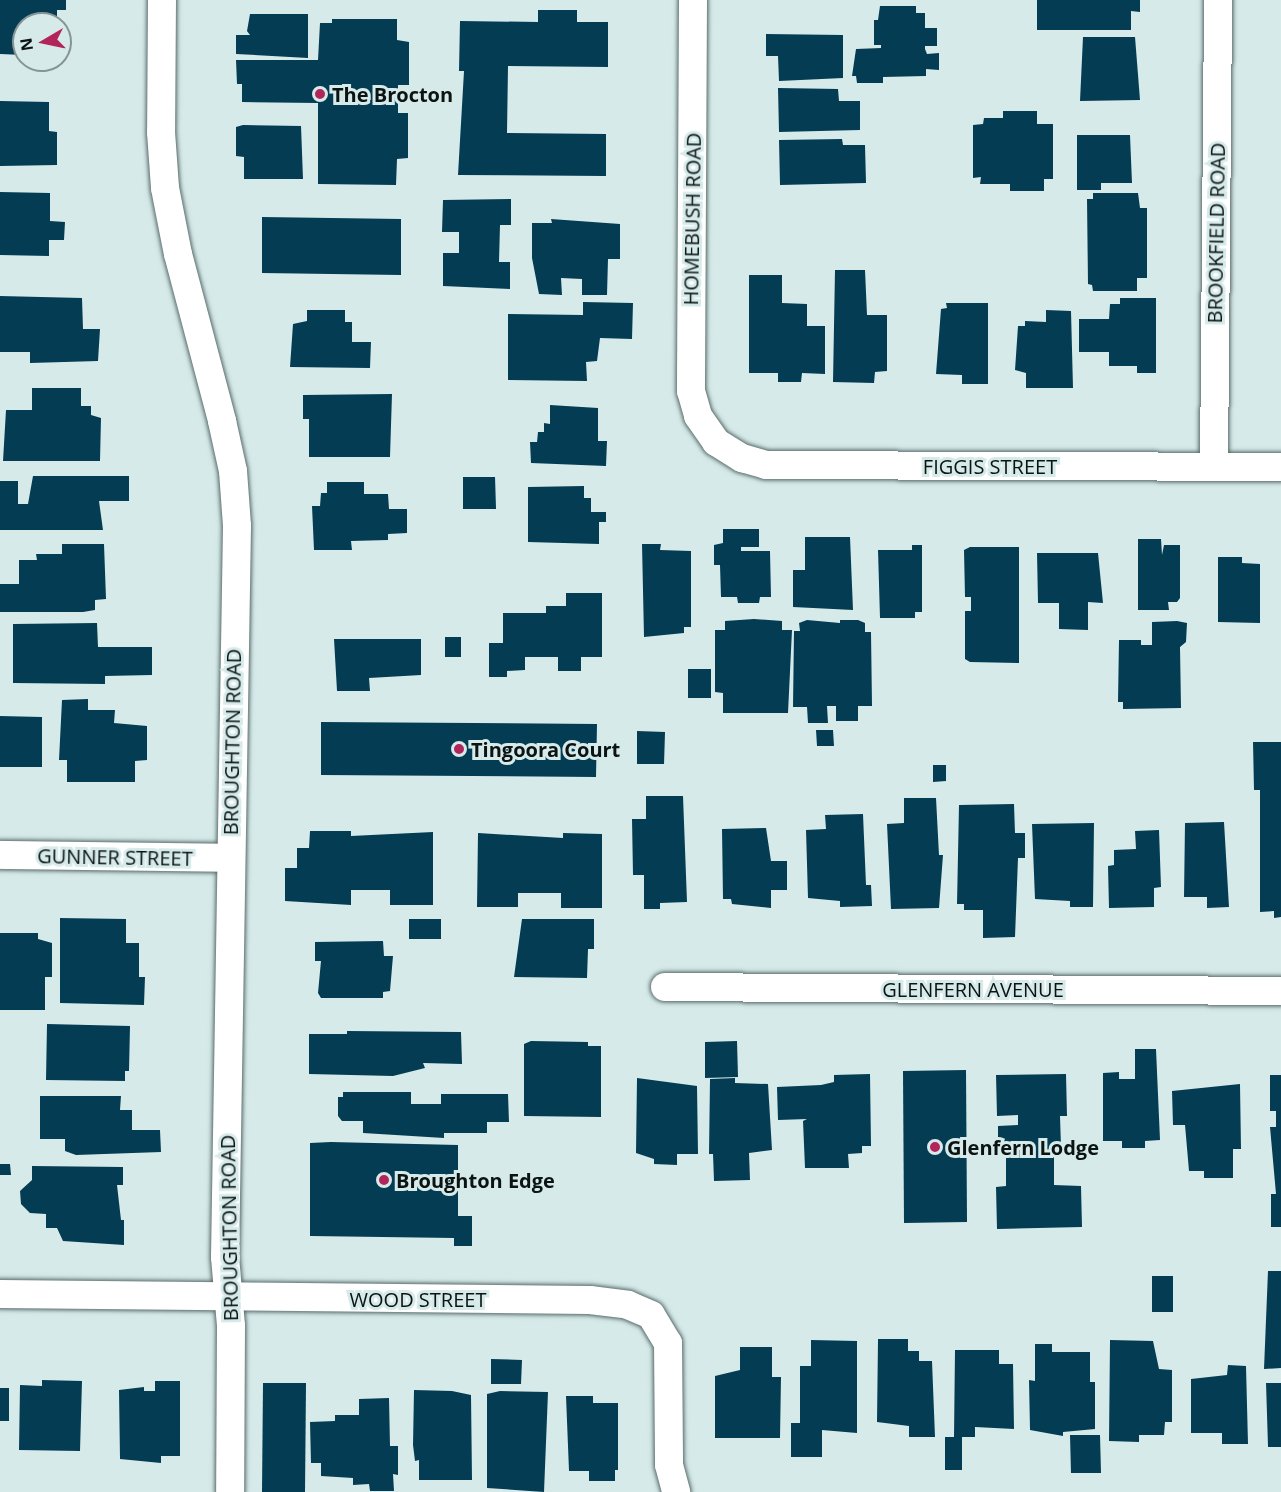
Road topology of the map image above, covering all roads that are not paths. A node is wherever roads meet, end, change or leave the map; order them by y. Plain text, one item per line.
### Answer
1 (162, 0) edge
2 (693, 0) edge
3 (1218, 0) edge
4 (710, 434) joint
5 (1214, 466) junction
6 (1281, 467) edge
7 (0, 855) edge
8 (230, 858) junction
9 (665, 987) dead end
10 (1281, 991) edge
11 (0, 1294) edge
12 (228, 1297) junction
13 (230, 1492) edge
14 (676, 1492) edge

1 - 8 street, BROUGHTON ROAD
2 - 4 street, HOMEBUSH ROAD
3 - 5 street, BROOKFIELD ROAD
4 - 5 street, FIGGIS STREET
5 - 6 street, FIGGIS STREET
7 - 8 street, GUNNER STREET
8 - 12 street, BROUGHTON ROAD
9 - 10 street, GLENFERN AVENUE
11 - 12 street, WOOD STREET
12 - 13 street, BROUGHTON ROAD
12 - 14 street, WOOD STREET

